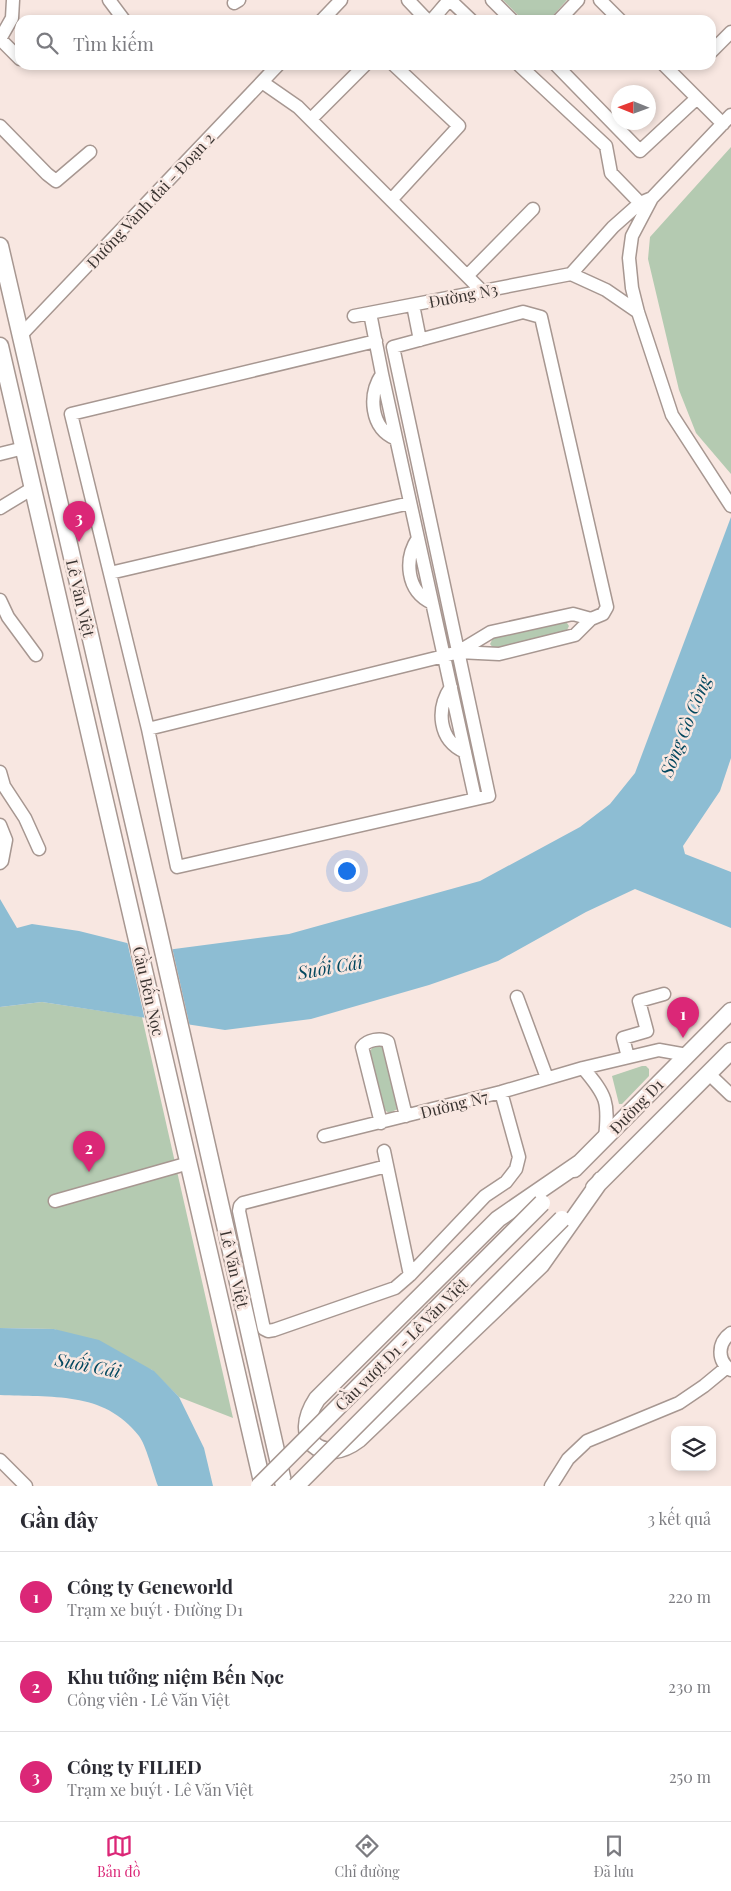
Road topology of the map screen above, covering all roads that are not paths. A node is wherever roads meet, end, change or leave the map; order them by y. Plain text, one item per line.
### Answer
1 (13, 0) edge
2 (109, 0) edge
3 (342, 0) edge
4 (408, 0) edge
5 (449, 0) edge
6 (492, 0) edge
7 (578, 0) edge
8 (600, 0) edge
9 (120, 15) edge
10 (327, 15) edge
11 (422, 15) edge
12 (436, 15) edge
13 (466, 15) edge
14 (507, 15) edge
15 (563, 15) edge
16 (615, 15) edge
17 (731, 32) edge
18 (0, 39) edge
19 (716, 47) edge
20 (15, 55) edge
21 (273, 70) edge
22 (360, 70) edge
23 (399, 70) edge
24 (524, 70) edge
25 (561, 70) edge
26 (669, 70) edge
27 (262, 82) junction
28 (697, 98) junction
29 (310, 119) junction
30 (727, 119) edge
31 (0, 126) edge
32 (90, 152) dead end
33 (390, 200) junction
34 (646, 200) junction
35 (533, 208) dead end
36 (0, 246) edge
37 (571, 274) junction
38 (467, 276) junction
39 (483, 292) junction
40 (413, 305) junction
41 (638, 312) junction
42 (370, 313) junction
43 (354, 316) dead end
44 (21, 335) junction
45 (420, 340) junction
46 (376, 341) junction
47 (0, 346) edge
48 (24, 448) junction
49 (0, 454) edge
50 (52, 473) junction
51 (33, 488) junction
52 (410, 503) junction
53 (731, 506) edge
54 (0, 508) edge
55 (110, 573) junction
56 (0, 600) edge
57 (573, 614) junction
58 (592, 619) junction
59 (4, 620) edge
60 (575, 635) junction
61 (458, 652) junction
62 (36, 655) dead end
63 (444, 656) junction
64 (148, 729) junction
65 (0, 772) edge
66 (475, 798) junction
67 (0, 825) edge
68 (40, 849) dead end
69 (1, 862) edge
70 (156, 920) joint
71 (134, 925) joint
72 (664, 994) dead end
73 (517, 997) dead end
74 (731, 1011) edge
75 (731, 1051) edge
76 (186, 1052) joint
77 (687, 1055) junction
78 (164, 1057) joint
79 (628, 1057) junction
80 (583, 1068) junction
81 (709, 1074) junction
82 (547, 1078) junction
83 (501, 1092) junction
84 (731, 1095) edge
85 (406, 1116) junction
86 (381, 1123) junction
87 (324, 1136) dead end
88 (605, 1138) junction
89 (384, 1151) dead end
90 (210, 1159) junction
91 (581, 1162) junction
92 (189, 1163) junction
93 (387, 1166) junction
94 (602, 1180) junction
95 (55, 1201) dead end
96 (542, 1203) joint
97 (562, 1219) joint
98 (410, 1275) junction
99 (731, 1333) edge
100 (729, 1369) edge
101 (0, 1460) edge
102 (26, 1486) edge
103 (259, 1486) edge
104 (263, 1486) edge
105 (284, 1486) edge
106 (296, 1486) edge
107 (551, 1486) edge

1 - 18 street
2 - 9 street
3 - 10 street
4 - 11 street
5 - 12 street
5 - 13 street
6 - 14 street
7 - 15 street
8 - 16 street
17 - 19 street
18 - 20 street
21 - 27 street, Đường Vành đai - Đoạn 2
22 - 29 street
23 - 33 street
24 - 34 street
25 - 28 street
26 - 28 street
27 - 29 street
27 - 44 street, Đường Vành đai - Đoạn 2
28 - 30 street
29 - 33 street
30 - 34 street
31 - 32 street
33 - 38 street
34 - 37 street
34 - 41 street
35 - 38 street
36 - 44 main road, Lê Văn Việt
37 - 39 street, Đường N3
37 - 41 street
38 - 39 street
39 - 40 street, Đường N3
40 - 42 street, Đường N3
40 - 45 street
41 - 53 street
42 - 43 street, Đường N3
42 - 46 street
44 - 50 main road, Lê Văn Việt
45 - 58 street
45 - 61 street
46 - 52 street
46 - 55 street
47 - 48 main road, Lê Văn Việt
48 - 49 street
48 - 51 main road, Lê Văn Việt
50 - 51 main road
50 - 70 main road, Lê Văn Việt
51 - 54 street
51 - 71 main road, Lê Văn Việt
52 - 55 street
52 - 63 street
55 - 64 street
56 - 59 street
57 - 58 street
57 - 60 street
57 - 61 street
58 - 60 street
59 - 62 street
60 - 61 street
61 - 63 street
61 - 66 street
63 - 64 street
63 - 66 street
64 - 66 street
65 - 68 street
67 - 69 street
70 - 76 main road, Cầu Bến Nọc
71 - 78 main road, Cầu Bến Nọc
72 - 79 street
73 - 82 street
74 - 77 main road, Đường D1
75 - 81 main road, Đường D1
76 - 90 main road, Lê Văn Việt
77 - 79 street, Đường N7
77 - 88 main road, Đường D1
78 - 92 main road, Lê Văn Việt
79 - 80 street, Đường N7
80 - 82 street, Đường N7
80 - 88 street
81 - 84 street
81 - 94 main road, Đường D1
82 - 83 street, Đường N7
83 - 85 street, Đường N7
83 - 98 street
85 - 86 street, Đường N7
85 - 86 street
86 - 87 street, Đường N7
88 - 91 main road, Đường D1
89 - 93 street
90 - 92 main road
90 - 105 main road, Lê Văn Việt
91 - 94 main road
91 - 96 main road, Đường D1
92 - 95 street
92 - 104 main road, Lê Văn Việt
93 - 98 street
93 - 98 street
94 - 97 main road, Đường D1
96 - 103 main road, Cầu vượt D1 - Lê Văn Việt, bridge
97 - 106 main road, Cầu vượt D1 - Lê Văn Việt, bridge
99 - 100 street
100 - 107 street
101 - 102 street

